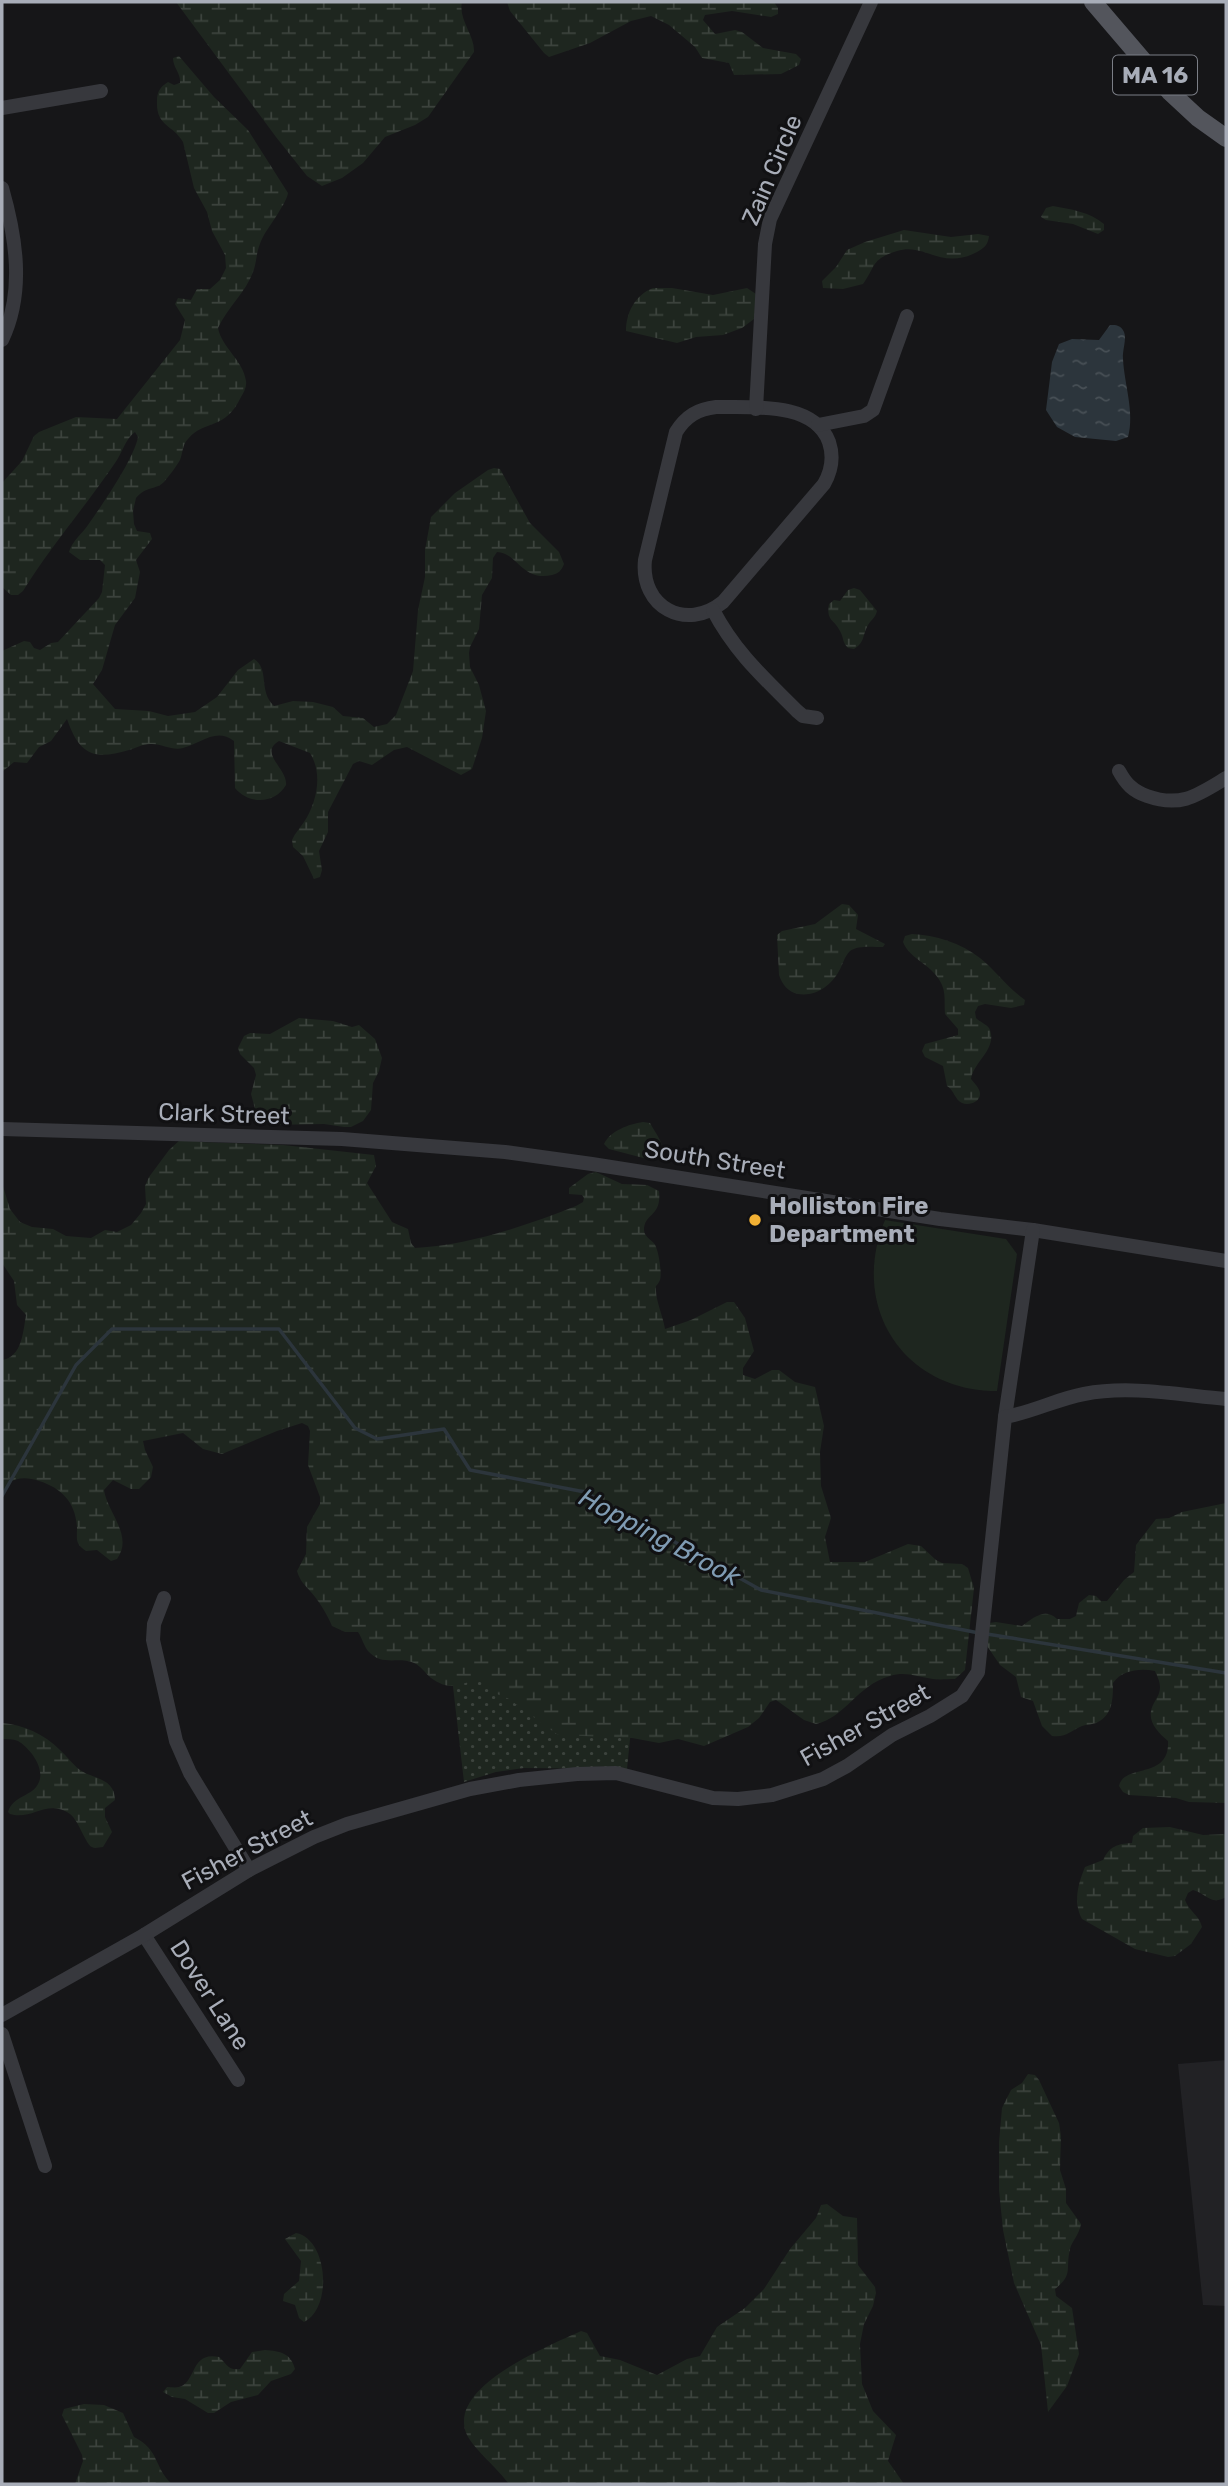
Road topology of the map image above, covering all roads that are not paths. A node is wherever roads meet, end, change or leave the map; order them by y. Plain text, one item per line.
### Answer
1 (871, 2) edge
2 (1093, 2) edge
3 (101, 91) dead end
4 (2, 108) edge
5 (1226, 138) edge
6 (2, 188) edge
7 (9, 281) edge
8 (906, 316) dead end
9 (2, 340) edge
10 (756, 409) junction
11 (818, 425) junction
12 (713, 610) junction
13 (817, 718) dead end
14 (1119, 771) dead end
15 (1226, 778) edge
16 (2, 1129) edge
17 (445, 1146) joint
18 (1033, 1230) junction
19 (1226, 1261) edge
20 (1226, 1399) edge
21 (1005, 1417) junction
22 (164, 1598) dead end
23 (249, 1870) junction
24 (144, 1935) junction
25 (2, 2015) edge
26 (2, 2034) edge
27 (238, 2080) dead end
28 (45, 2166) dead end

1 - 10 street, Zain Circle
2 - 5 main road, MA 16
3 - 4 street
6 - 7 street
7 - 9 street
8 - 11 street
10 - 11 street
10 - 12 street
11 - 12 street
12 - 13 street
14 - 15 street
16 - 17 street, Clark Street
17 - 18 street, South Street
18 - 19 street, South Street
18 - 21 street, Fisher Street
20 - 21 street
21 - 23 street, Fisher Street
22 - 23 street
23 - 24 street, Fisher Street
24 - 25 street, Fisher Street
24 - 27 street, Dover Lane
26 - 28 street

